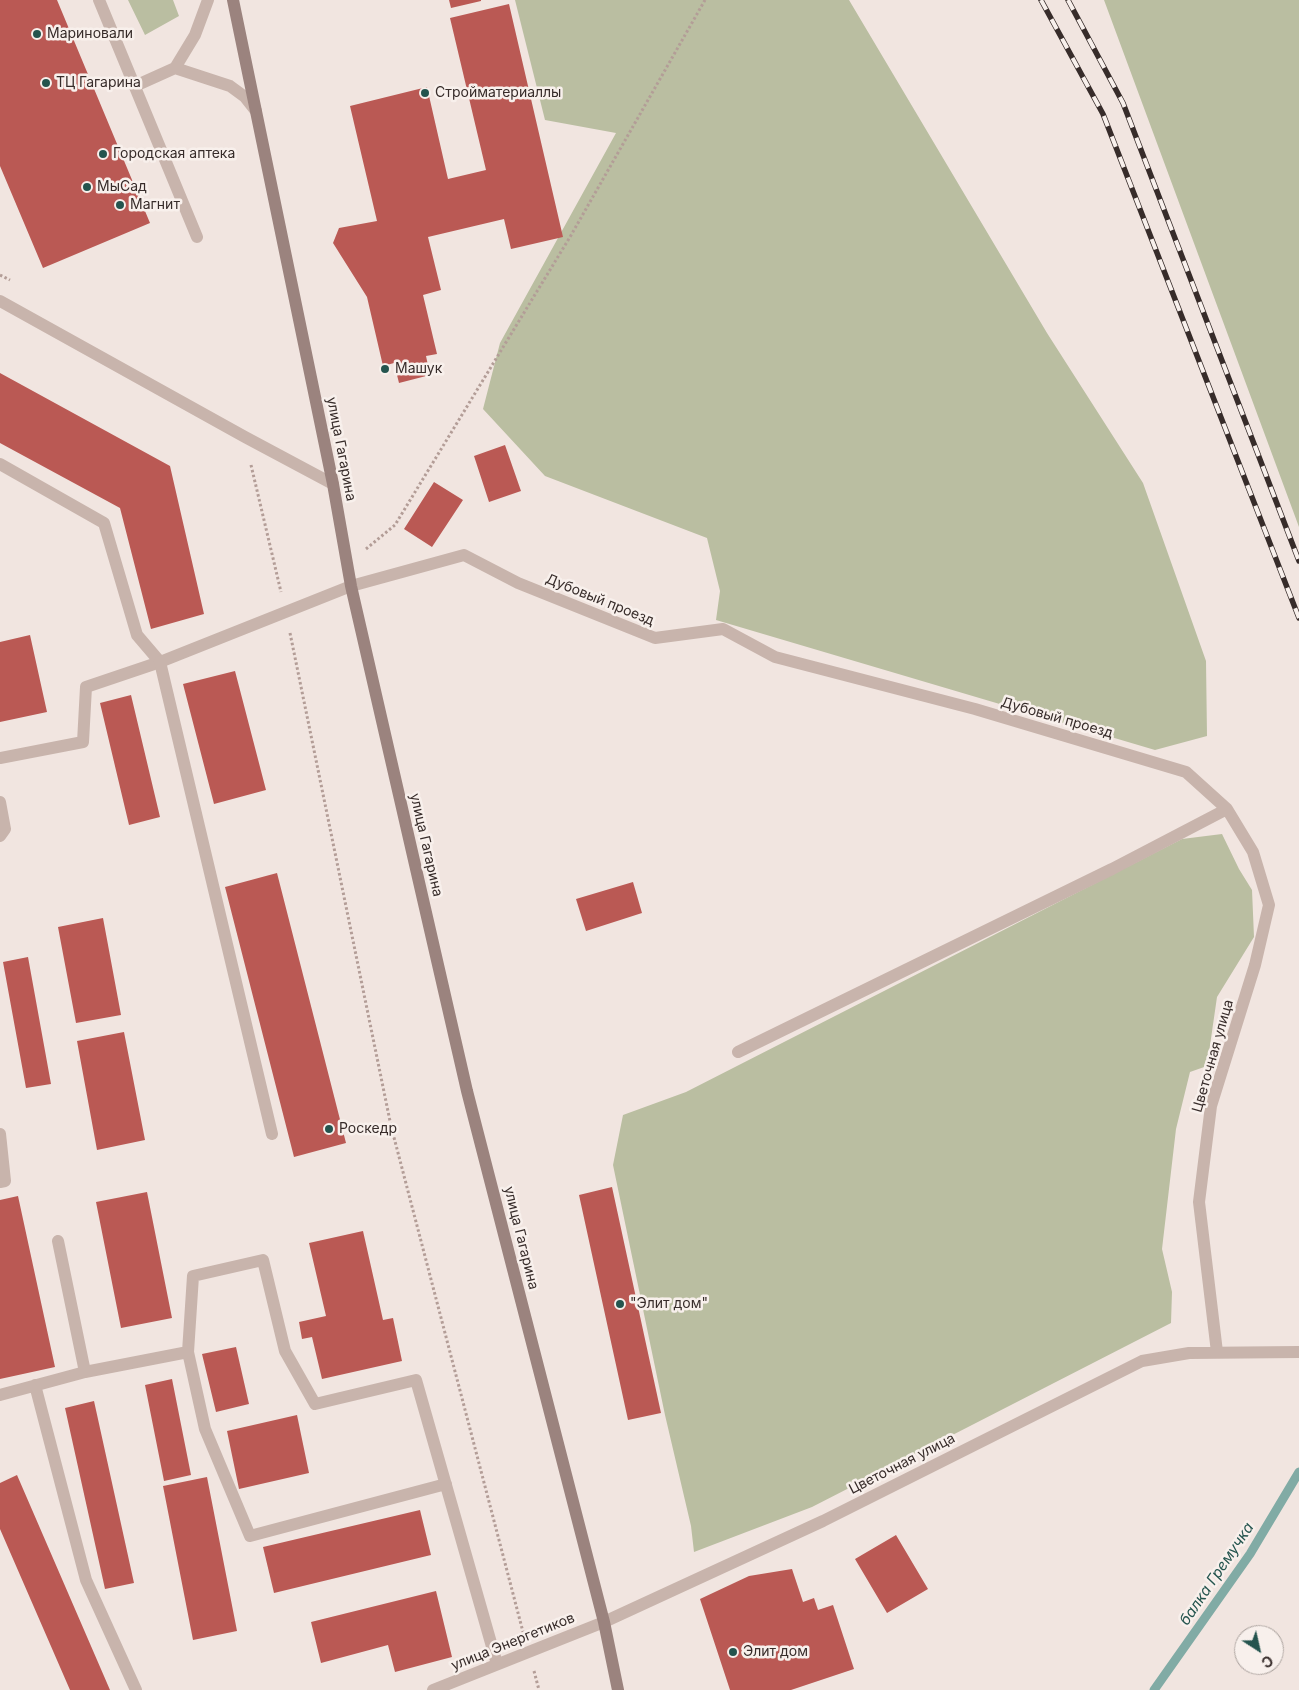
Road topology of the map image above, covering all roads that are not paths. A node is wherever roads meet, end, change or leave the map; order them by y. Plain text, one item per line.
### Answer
1 (98, 0) edge
2 (208, 0) edge
3 (233, 0) edge
4 (175, 68) junction
5 (135, 86) junction
6 (256, 111) junction
7 (197, 237) dead end
8 (0, 302) edge
9 (0, 464) edge
10 (333, 484) junction
11 (351, 586) junction
12 (160, 662) junction
13 (0, 758) edge
14 (0, 802) edge
15 (1227, 809) junction
16 (0, 836) edge
17 (738, 1052) dead end
18 (0, 1134) edge
19 (272, 1134) dead end
20 (0, 1182) edge
21 (58, 1241) dead end
22 (188, 1352) junction
23 (1217, 1352) junction
24 (1299, 1352) edge
25 (85, 1372) junction
26 (35, 1385) junction
27 (0, 1395) edge
28 (446, 1484) junction
29 (604, 1622) junction
30 (497, 1664) junction
31 (136, 1690) edge
32 (433, 1690) edge
33 (618, 1690) edge

1 - 5 street
2 - 4 street
3 - 6 main road, улица Гагарина
4 - 5 street
4 - 6 street
5 - 7 street
6 - 10 main road, улица Гагарина
8 - 10 street
9 - 12 street
10 - 11 main road, улица Гагарина
11 - 12 street, Дубовый проезд
11 - 15 street, Дубовый проезд
11 - 29 main road, улица Гагарина
12 - 13 street, Дубовый проезд
12 - 19 street
14 - 16 street
15 - 17 street
15 - 23 street, Цветочная улица
18 - 20 street
21 - 25 street
22 - 25 street
22 - 28 street
22 - 28 street
23 - 24 street, Цветочная улица
23 - 29 street, Цветочная улица
25 - 26 street
26 - 27 street
26 - 31 street
28 - 30 street
29 - 30 street, улица Энергетиков
29 - 33 main road, улица Гагарина
30 - 32 street, улица Энергетиков

